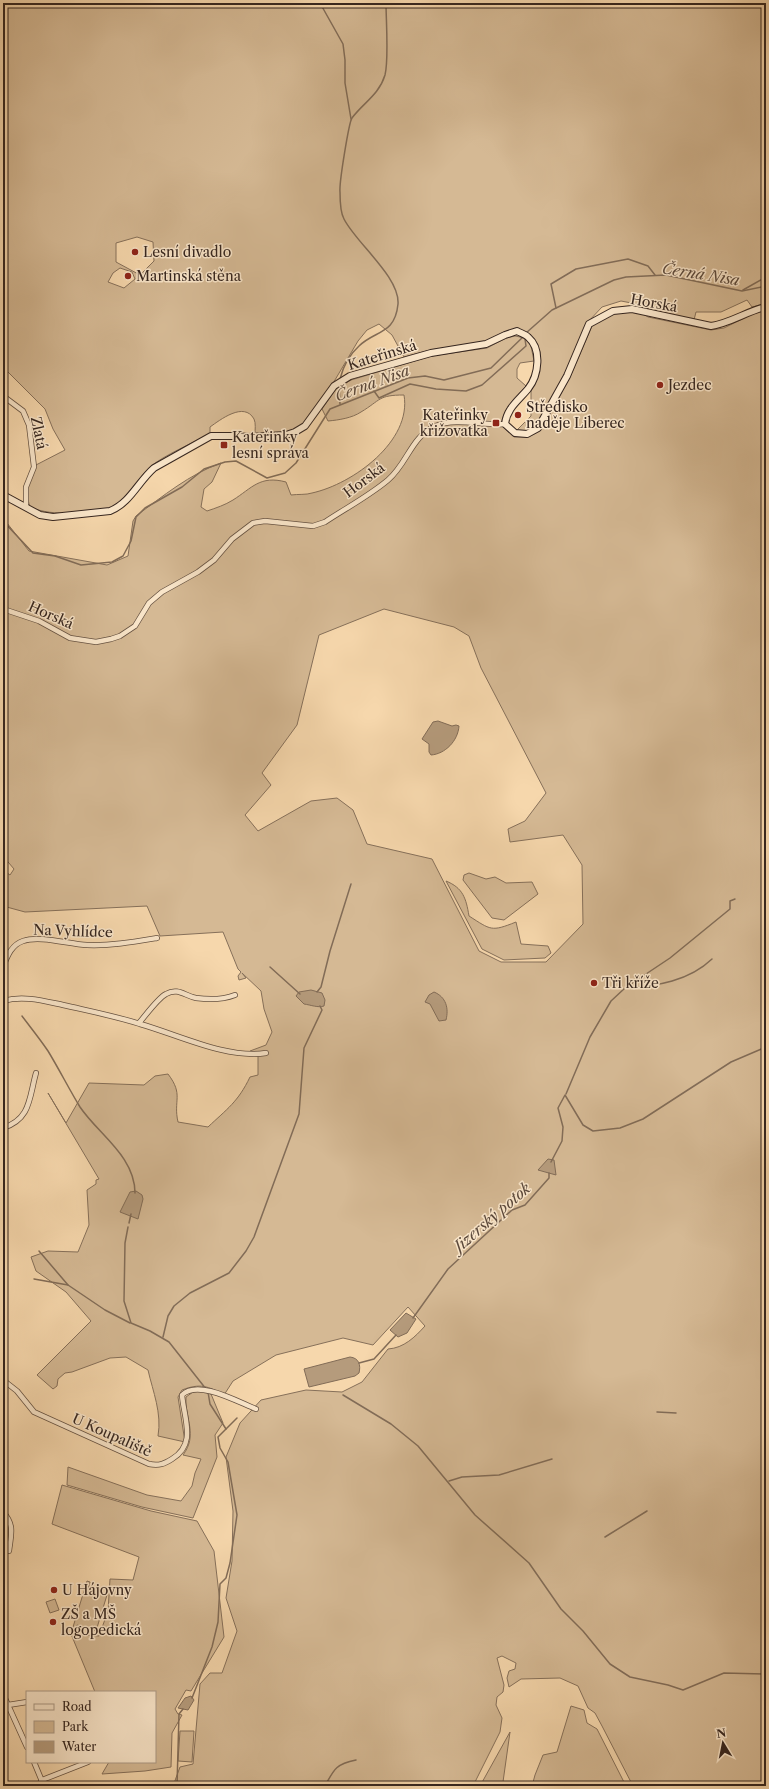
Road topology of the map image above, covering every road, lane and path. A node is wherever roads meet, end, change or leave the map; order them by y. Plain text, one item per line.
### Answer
1 (766, 307) edge
2 (3, 396) edge
3 (505, 424) junction
4 (3, 495) edge
5 (26, 507) junction
6 (3, 609) edge
7 (157, 938) dead end
8 (3, 967) edge
9 (235, 995) dead end
10 (3, 1001) edge
11 (139, 1023) junction
12 (266, 1053) dead end
13 (36, 1073) dead end
14 (3, 1128) edge
15 (3, 1380) edge
16 (255, 1408) dead end
17 (3, 1512) edge
18 (3, 1550) edge
19 (3, 1694) edge
20 (26, 1702) edge
21 (8, 1705) junction
22 (26, 1745) edge
23 (35, 1763) edge
24 (85, 1763) edge
25 (42, 1780) junction
26 (38, 1786) edge
27 (44, 1786) edge

1 - 3 street, Horská
2 - 5 street, Zlatá
3 - 5 street, Kateřinská
3 - 6 street, Horská
4 - 5 street, Kateřinská
7 - 8 street, Na Vyhlídce
9 - 11 street
10 - 11 street
11 - 12 street
13 - 14 street
15 - 16 street, U Koupaliště
17 - 18 street
19 - 21 street
20 - 21 street
21 - 22 street
23 - 25 street
24 - 25 street
25 - 26 street
25 - 27 street

